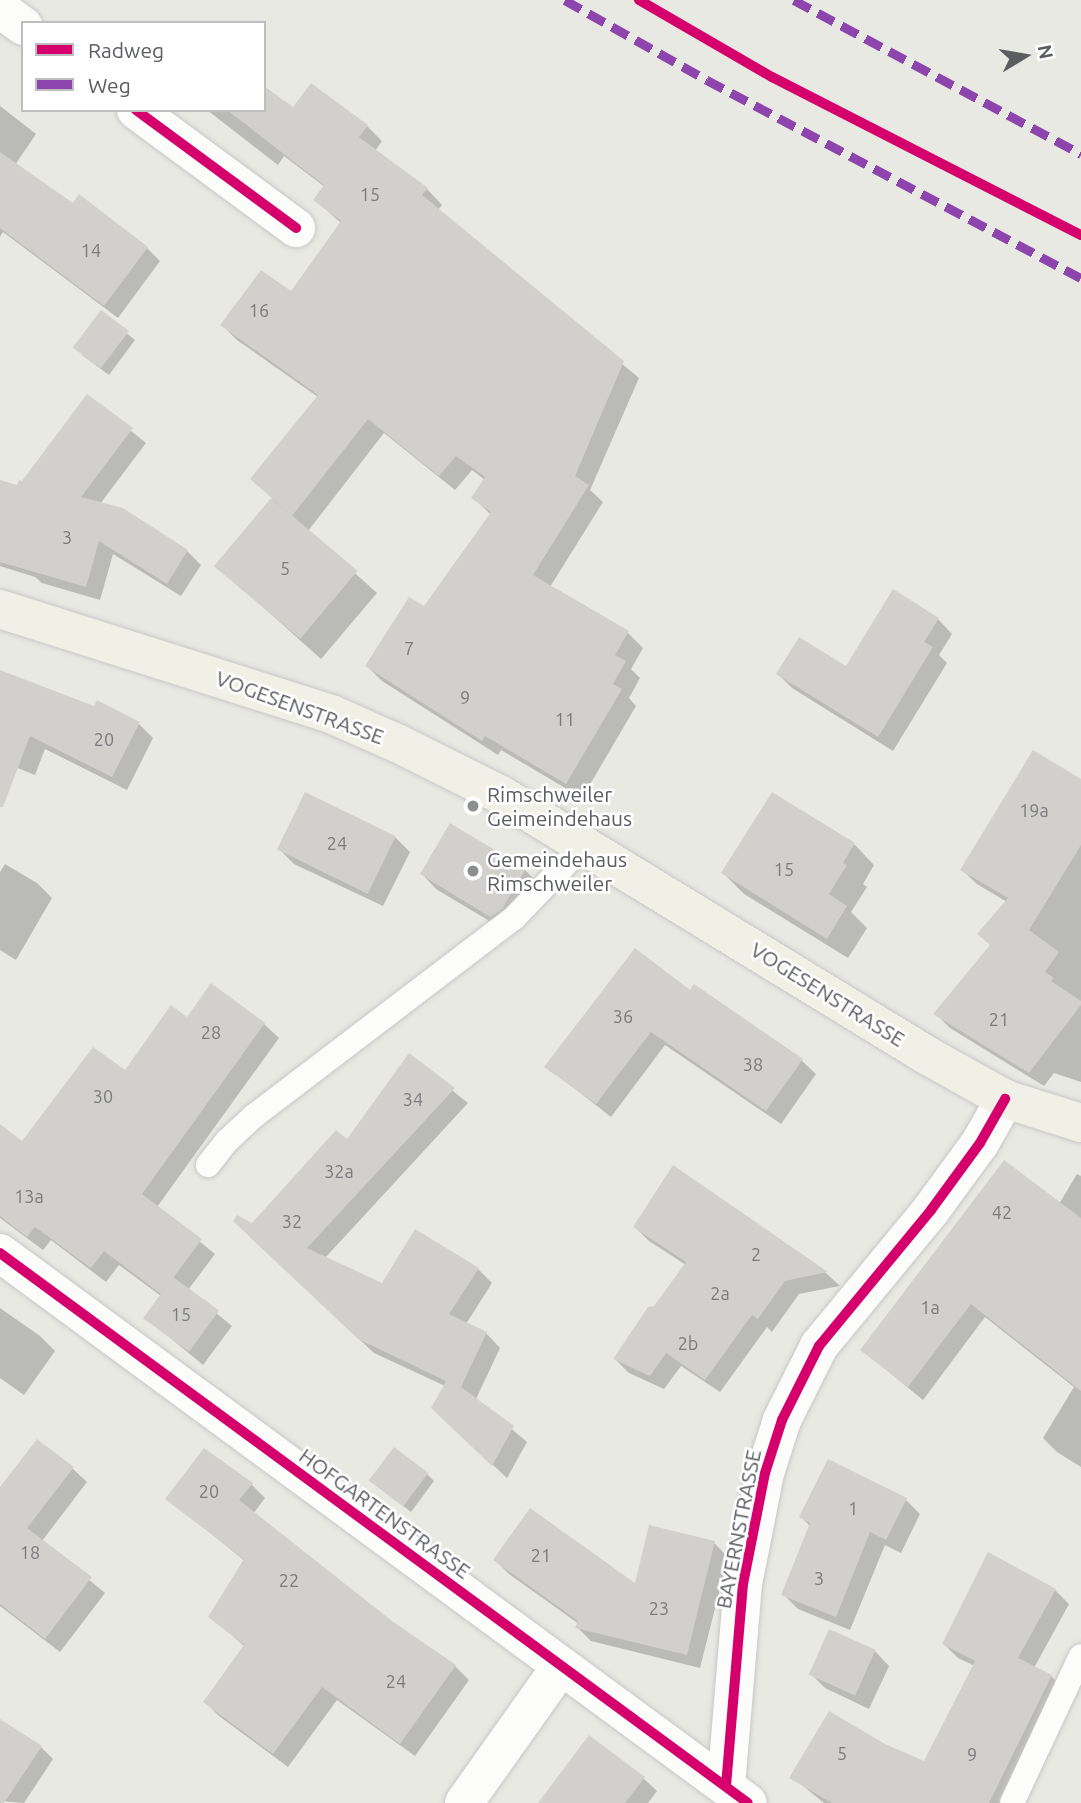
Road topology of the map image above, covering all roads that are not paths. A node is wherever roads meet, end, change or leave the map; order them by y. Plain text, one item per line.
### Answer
1 (0, 9) edge
2 (21, 25) edge
3 (139, 112) edge
4 (296, 228) dead end
5 (0, 609) edge
6 (583, 846) junction
7 (1005, 1099) junction
8 (1081, 1123) edge
9 (208, 1165) dead end
10 (0, 1253) edge
11 (1081, 1656) edge
12 (561, 1666) junction
13 (737, 1795) edge
14 (464, 1803) edge
15 (1012, 1803) edge

1 - 2 street
3 - 4 street
5 - 6 main road, VOGESENSTRASSE
6 - 7 main road, VOGESENSTRASSE
6 - 9 lane
7 - 8 main road, VOGESENSTRASSE
7 - 13 street, BAYERNSTRASSE
10 - 12 street, HOFGARTENSTRASSE
11 - 15 lane
12 - 13 street, HOFGARTENSTRASSE
12 - 14 street

